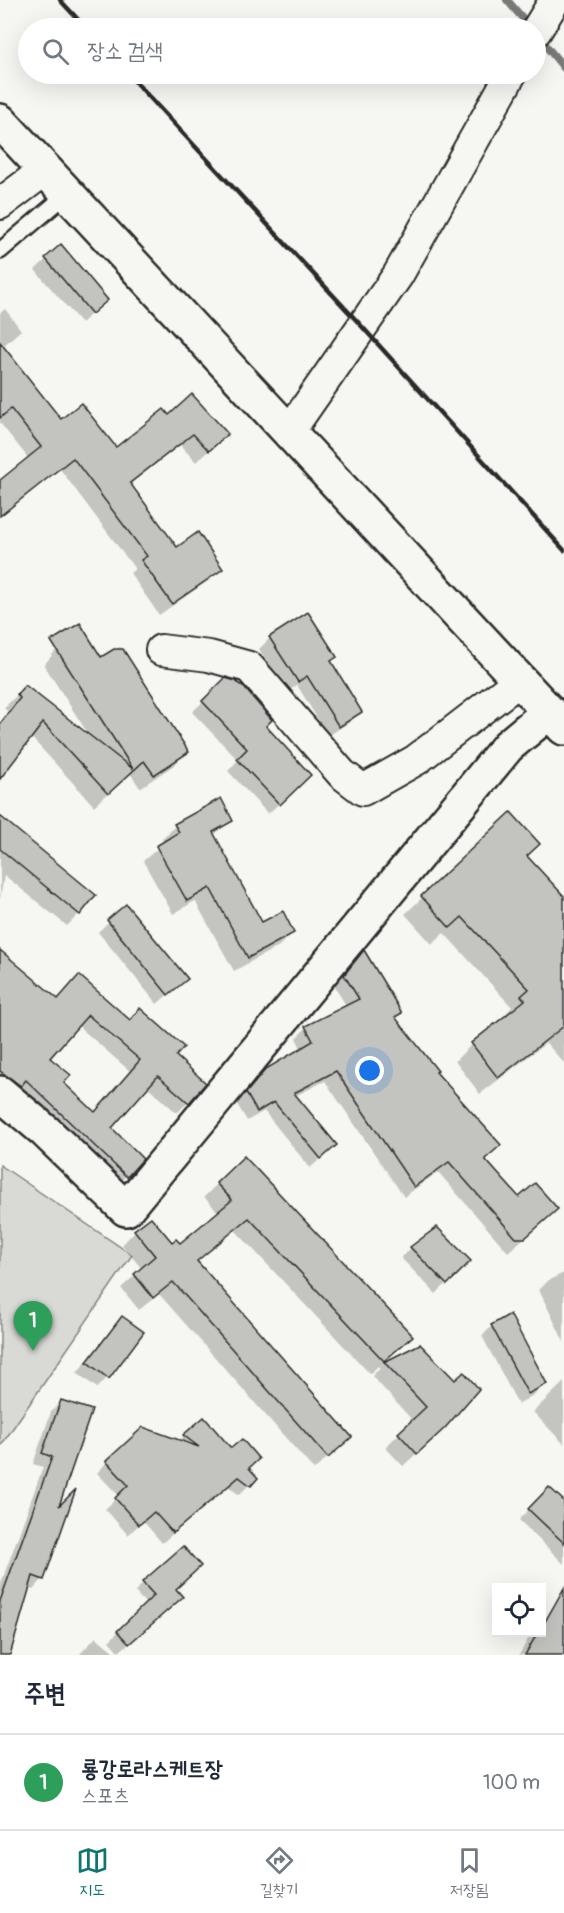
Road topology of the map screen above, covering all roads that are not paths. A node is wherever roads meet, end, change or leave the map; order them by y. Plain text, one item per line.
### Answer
1 (506, 84) edge
2 (0, 122) edge
3 (45, 170) junction
4 (67, 194) junction
5 (0, 204) edge
6 (0, 251) edge
7 (289, 432) junction
8 (160, 650) dead end
9 (519, 680) junction
10 (556, 720) edge
11 (0, 1093) edge

1 - 7 street
2 - 3 street
3 - 4 street
3 - 5 street
4 - 6 lane
4 - 7 street
7 - 9 street
8 - 9 street
9 - 10 street
10 - 11 street

